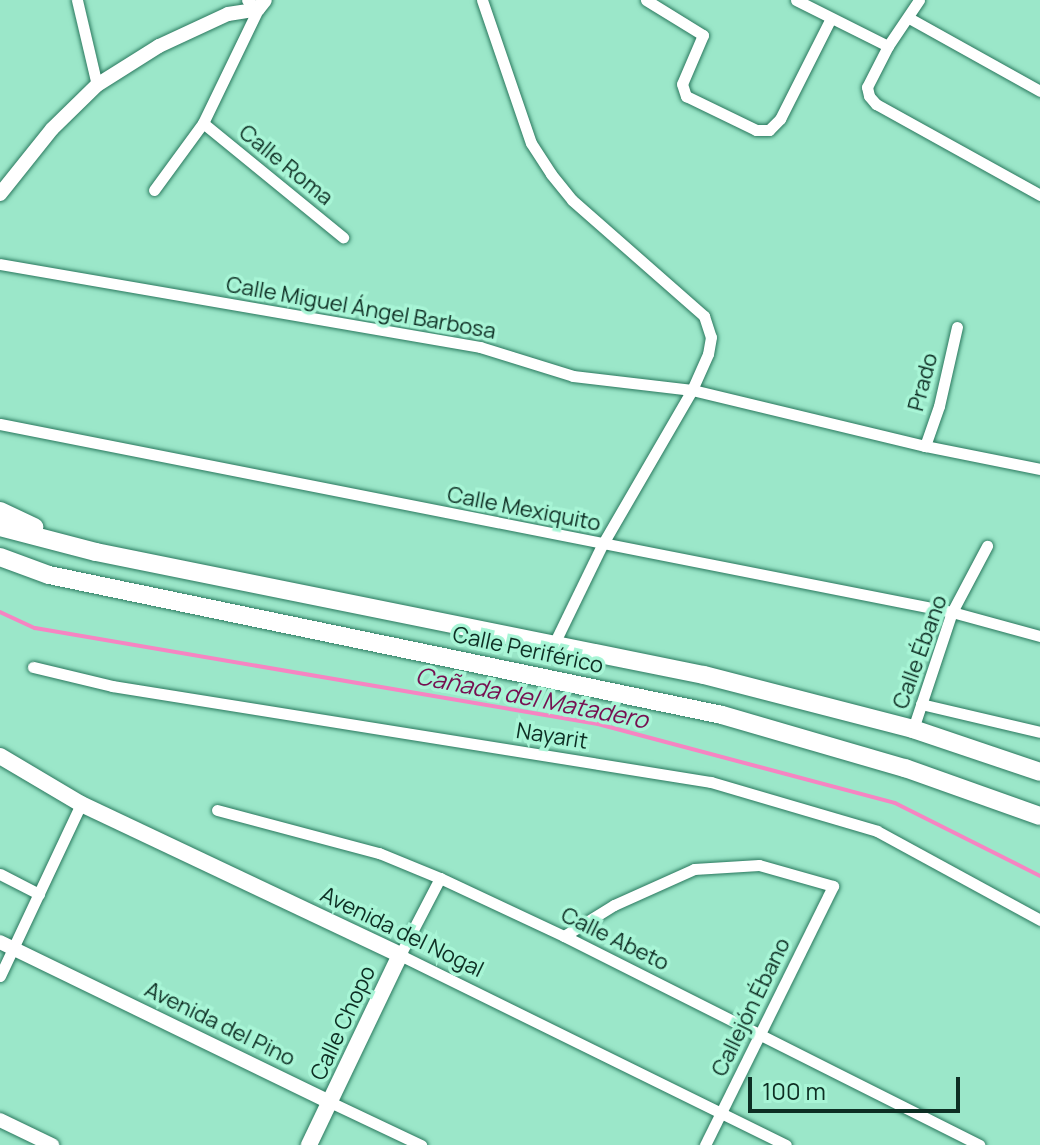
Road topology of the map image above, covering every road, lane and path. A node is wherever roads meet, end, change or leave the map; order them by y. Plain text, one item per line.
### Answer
1 (77, 0) edge
2 (482, 0) edge
3 (646, 0) edge
4 (796, 0) edge
5 (919, 0) edge
6 (257, 3) edge
7 (831, 18) junction
8 (909, 18) junction
9 (888, 46) junction
10 (97, 85) junction
11 (1040, 91) edge
12 (203, 123) junction
13 (2, 183) edge
14 (154, 190) dead end
15 (1040, 195) edge
16 (343, 237) dead end
17 (0, 264) edge
18 (957, 327) dead end
19 (692, 390) junction
20 (0, 424) edge
21 (925, 446) junction
22 (1040, 469) edge
23 (0, 511) edge
24 (0, 527) edge
25 (602, 545) junction
26 (987, 546) dead end
27 (0, 557) edge
28 (145, 560) junction
29 (0, 569) edge
30 (49, 575) junction
31 (952, 612) junction
32 (1040, 636) edge
33 (553, 646) junction
34 (33, 667) dead end
35 (921, 704) junction
36 (913, 729) junction
37 (1040, 732) edge
38 (0, 756) edge
39 (1040, 772) edge
40 (81, 804) junction
41 (217, 810) dead end
42 (1040, 816) edge
43 (0, 874) edge
44 (440, 878) junction
45 (39, 894) junction
46 (1040, 920) edge
47 (564, 936) junction
48 (7, 945) edge
49 (400, 955) junction
50 (0, 976) edge
51 (760, 1034) junction
52 (330, 1102) junction
53 (720, 1113) junction
54 (0, 1120) edge
55 (52, 1145) edge
56 (309, 1145) edge
57 (421, 1145) edge
58 (705, 1145) edge
59 (786, 1145) edge
60 (979, 1145) edge

1 - 10 street
2 - 19 street
3 - 7 street
4 - 7 street
5 - 8 street
6 - 10 street
6 - 12 street
7 - 9 street
8 - 9 street
8 - 11 street
9 - 15 street
10 - 13 street
12 - 14 street
12 - 16 street, Calle Roma
17 - 19 street, Calle Miguel Ángel Barbosa
18 - 21 street, Prado
19 - 21 street, Calle Miguel Ángel Barbosa
19 - 25 street
20 - 25 street, Calle Mexiquito
21 - 22 street, Calle Miguel Ángel Barbosa
23 - 28 highway
24 - 28 highway, Calle Periférico
25 - 31 street, Calle Mexiquito
25 - 33 street
26 - 31 street, Calle Ébano
27 - 30 highway, Calle Periférico
28 - 33 highway, Calle Periférico
29 - 30 highway
30 - 42 highway, Calle Periférico
31 - 32 street, Calle Mexiquito
31 - 35 street, Calle Ébano
33 - 36 highway, Calle Periférico
34 - 46 street, Nayarit
35 - 36 street, Calle Ébano
35 - 37 street
36 - 39 highway, Calle Periférico
38 - 40 main road, Avenida del Nogal
40 - 45 street
40 - 49 main road, Avenida del Nogal
41 - 44 street, Calle Abeto
43 - 45 street
44 - 47 street, Calle Abeto
44 - 49 street, Calle Chopo
45 - 48 street
47 - 51 street, Calle Abeto
47 - 51 street, Callejón Ébano
48 - 50 street
48 - 52 street, Avenida del Pino
49 - 52 main road, Calle Chopo
49 - 53 street, Avenida del Nogal
51 - 53 street, Callejón Ébano
51 - 60 street, Calle Abeto
52 - 56 main road, Calle Chopo
52 - 57 street, Avenida del Pino
53 - 58 street, Callejón Ébano
53 - 59 street, Avenida del Nogal
54 - 55 street

